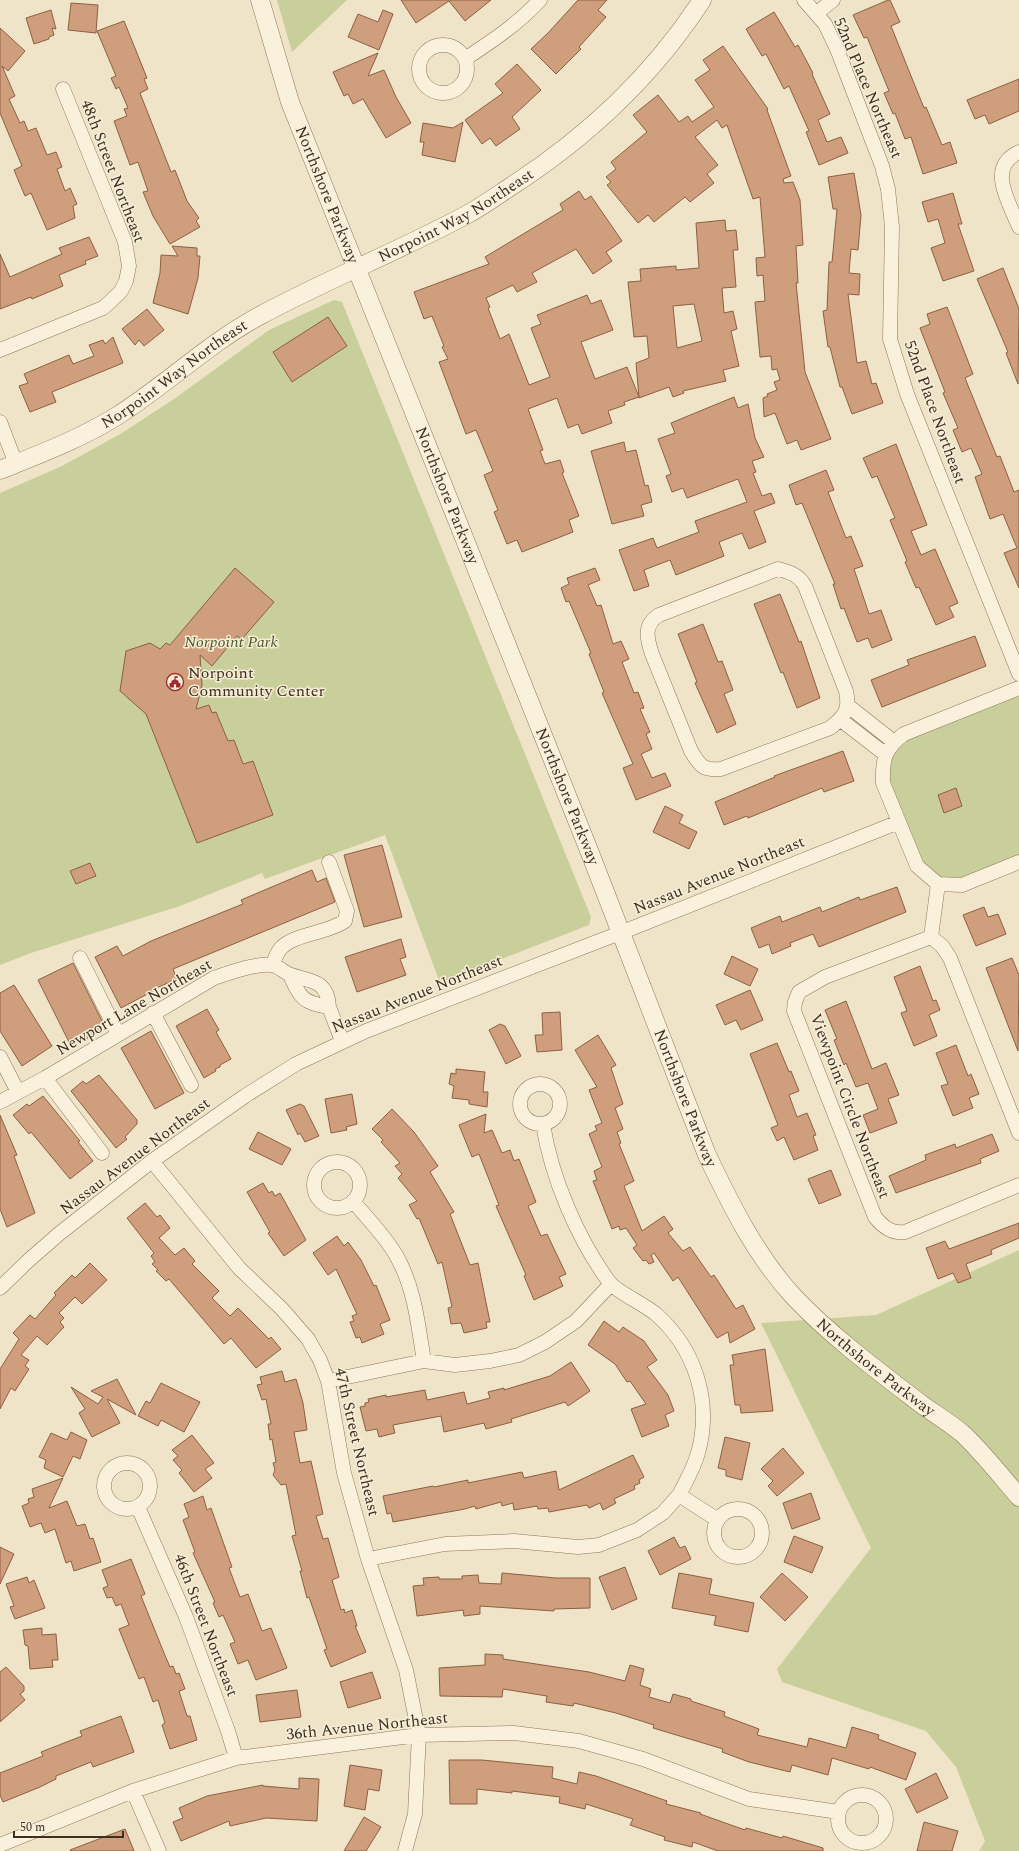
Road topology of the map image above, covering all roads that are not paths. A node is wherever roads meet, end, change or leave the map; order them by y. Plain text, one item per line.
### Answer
1 (260, 0) edge
2 (540, 0) edge
3 (702, 0) edge
4 (804, 0) edge
5 (832, 0) edge
6 (817, 13) junction
7 (465, 59) dead end
8 (63, 89) dead end
9 (1019, 152) edge
10 (1019, 226) edge
11 (356, 269) junction
12 (0, 350) edge
13 (0, 422) edge
14 (8, 467) edge
15 (1019, 674) edge
16 (1019, 688) edge
17 (847, 705) junction
18 (841, 720) junction
19 (894, 742) junction
20 (885, 754) junction
21 (899, 822) junction
22 (328, 862) dead end
23 (1019, 862) edge
24 (938, 884) junction
25 (620, 933) junction
26 (931, 937) junction
27 (80, 958) dead end
28 (272, 964) junction
29 (290, 975) junction
30 (329, 1007) junction
31 (153, 1013) junction
32 (118, 1034) junction
33 (342, 1041) junction
34 (0, 1057) edge
35 (45, 1078) junction
36 (192, 1085) dead end
37 (18, 1092) junction
38 (0, 1102) edge
39 (543, 1124) dead end
40 (1019, 1133) edge
41 (102, 1154) dead end
42 (152, 1162) junction
43 (1019, 1185) edge
44 (353, 1201) dead end
45 (611, 1284) junction
46 (0, 1288) edge
47 (424, 1361) junction
48 (328, 1381) junction
49 (678, 1495) junction
50 (1019, 1497) edge
51 (138, 1507) dead end
52 (718, 1520) dead end
53 (368, 1559) junction
54 (419, 1735) junction
55 (236, 1758) junction
56 (133, 1791) junction
57 (839, 1812) dead end
58 (0, 1845) edge
59 (159, 1851) edge
60 (405, 1851) edge

1 - 11 street, Northshore Parkway
2 - 7 street
3 - 11 street, Norpoint Way Northeast
4 - 6 street, 52nd Place Northeast
5 - 6 street
6 - 15 street, 52nd Place Northeast
8 - 12 street, 48th Street Northeast
9 - 10 street
11 - 14 street, Norpoint Way Northeast
11 - 25 street, Northshore Parkway
13 - 14 street
16 - 19 street
17 - 18 street
17 - 18 street
17 - 19 street
18 - 20 street
19 - 20 street
20 - 21 street
21 - 24 street
21 - 25 street, Nassau Avenue Northeast
22 - 28 street
23 - 24 street
24 - 26 street
25 - 33 street, Nassau Avenue Northeast
25 - 50 street, Northshore Parkway
26 - 40 street
26 - 43 street, Viewpoint Circle Northeast
27 - 32 street
28 - 29 street
28 - 31 street, Newport Lane Northeast
29 - 30 street
29 - 30 street
30 - 33 street
31 - 32 street, Newport Lane Northeast
31 - 36 street
32 - 35 street, Newport Lane Northeast
33 - 42 street, Nassau Avenue Northeast
34 - 37 street
35 - 37 street, Newport Lane Northeast
35 - 41 street
37 - 38 street, Newport Lane Northeast
39 - 45 street
42 - 46 street, Nassau Avenue Northeast
42 - 48 street, 47th Street Northeast
44 - 47 street
45 - 47 street
45 - 49 street
47 - 48 street
48 - 53 street, 47th Street Northeast
49 - 52 street
49 - 53 street
51 - 55 street, 46th Street Northeast
53 - 54 street, 47th Street Northeast
54 - 55 street, 36th Avenue Northeast
54 - 57 street, 36th Avenue Northeast
54 - 60 street, 47th Street Northeast
55 - 56 street, 36th Avenue Northeast
56 - 58 street, 36th Avenue Northeast
56 - 59 street

